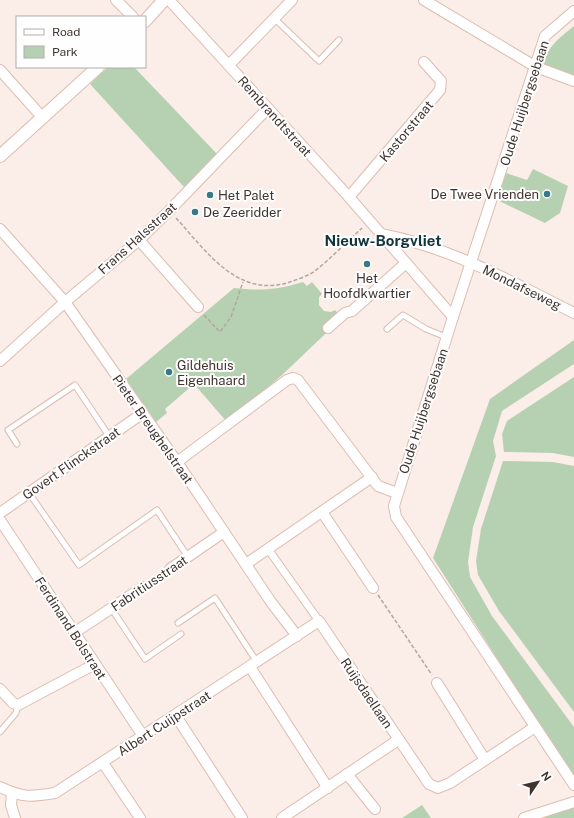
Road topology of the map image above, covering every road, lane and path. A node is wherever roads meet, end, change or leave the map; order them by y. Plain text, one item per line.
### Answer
1 (116, 0) edge
2 (164, 0) edge
3 (169, 0) edge
4 (292, 0) edge
5 (424, 0) edge
6 (574, 11) edge
7 (132, 16) edge
8 (274, 18) junction
9 (146, 20) edge
10 (339, 40) dead end
11 (424, 62) dead end
12 (229, 65) junction
13 (536, 67) junction
14 (97, 68) edge
15 (0, 70) edge
16 (574, 81) edge
17 (268, 108) junction
18 (42, 117) junction
19 (0, 156) edge
20 (349, 197) junction
21 (169, 211) junction
22 (370, 221) junction
23 (0, 229) edge
24 (381, 234) junction
25 (139, 240) junction
26 (471, 262) junction
27 (406, 263) junction
28 (243, 282) junction
29 (65, 302) junction
30 (198, 307) joint
31 (574, 313) edge
32 (453, 317) junction
33 (328, 328) dead end
34 (388, 329) dead end
35 (446, 337) junction
36 (0, 361) edge
37 (143, 413) junction
38 (109, 436) junction
39 (17, 444) dead end
40 (177, 462) junction
41 (372, 477) junction
42 (29, 493) junction
43 (397, 493) junction
44 (322, 512) junction
45 (0, 513) edge
46 (0, 520) edge
47 (224, 532) junction
48 (268, 548) junction
49 (188, 557) junction
50 (246, 564) junction
51 (170, 569) joint
52 (143, 587) joint
53 (374, 588) joint
54 (111, 608) junction
55 (319, 621) junction
56 (178, 623) dead end
57 (74, 633) junction
58 (181, 634) dead end
59 (297, 636) junction
60 (95, 664) junction
61 (254, 665) junction
62 (437, 683) joint
63 (0, 689) edge
64 (18, 705) junction
65 (176, 716) junction
66 (535, 727) junction
67 (0, 732) edge
68 (143, 736) junction
69 (398, 740) junction
70 (485, 760) junction
71 (103, 763) junction
72 (348, 774) junction
73 (574, 785) edge
74 (0, 787) edge
75 (328, 788) junction
76 (12, 793) junction
77 (574, 802) edge
78 (376, 809) dead end
79 (15, 818) edge
80 (140, 818) edge
81 (242, 818) edge
82 (282, 818) edge
83 (524, 818) edge

1 - 7 street
2 - 9 street
3 - 12 street, Rembrandtstraat
4 - 8 street
5 - 13 street
6 - 13 street, Oude Huijbergsebaan
8 - 10 lane
8 - 12 street
11 - 20 street, Kastorstraat
12 - 17 street, Rembrandtstraat
13 - 16 street
13 - 26 street, Oude Huijbergsebaan
14 - 18 street
15 - 18 street
17 - 20 street, Rembrandtstraat
17 - 21 street, Frans Halsstraat
18 - 19 street
20 - 22 street, Rembrandtstraat
21 - 25 street, Frans Halsstraat
21 - 28 path
22 - 24 street, Rembrandtstraat
22 - 28 path
23 - 29 street, Pieter Breughelstraat
24 - 26 street
24 - 27 street, Rembrandtstraat
25 - 29 street, Frans Halsstraat
25 - 30 street
26 - 31 street, Mondafseweg
26 - 32 street, Oude Huijbergsebaan
27 - 32 street, Rembrandtstraat
27 - 33 street
28 - 30 path
29 - 36 street, Frans Halsstraat
29 - 37 street, Pieter Breughelstraat
32 - 35 street, Oude Huijbergsebaan
34 - 35 lane
35 - 43 street, Oude Huijbergsebaan
37 - 38 street, Govert Flinckstraat
37 - 40 street, Pieter Breughelstraat
38 - 39 lane
38 - 42 street, Govert Flinckstraat
40 - 41 street
40 - 47 street, Pieter Breughelstraat
41 - 43 street
41 - 44 street
42 - 45 street, Govert Flinckstraat
42 - 49 lane
43 - 66 street, Oude Huijbergsebaan
44 - 48 street
44 - 53 street
46 - 57 street, Ferdinand Bolstraat
47 - 49 street, Fabritiusstraat
47 - 50 street, Pieter Breughelstraat
48 - 50 street
48 - 55 street, Ruijsdaellaan
49 - 51 street, Fabritiusstraat
50 - 59 street, Pieter Breughelstraat
51 - 52 path, Fabritiusstraat
52 - 54 street, Fabritiusstraat
53 - 62 path
54 - 57 street, Fabritiusstraat
54 - 58 lane
55 - 59 street, Albert Cuijpstraat
55 - 69 street, Ruijsdaellaan
56 - 61 lane
57 - 60 street, Ferdinand Bolstraat
59 - 61 street, Albert Cuijpstraat
60 - 64 street
60 - 68 street, Ferdinand Bolstraat
61 - 65 street, Albert Cuijpstraat
61 - 75 street
62 - 70 street
63 - 64 street
64 - 67 lane
65 - 68 street, Albert Cuijpstraat
65 - 81 street
66 - 70 street, Ruijsdaellaan
66 - 73 street, Oude Huijbergsebaan
68 - 71 street, Albert Cuijpstraat
69 - 70 street, Ruijsdaellaan
69 - 72 street
71 - 76 street, Albert Cuijpstraat
71 - 80 street
72 - 75 street
72 - 78 street
74 - 76 street, Albert Cuijpstraat
75 - 82 street
76 - 79 street
77 - 83 street

